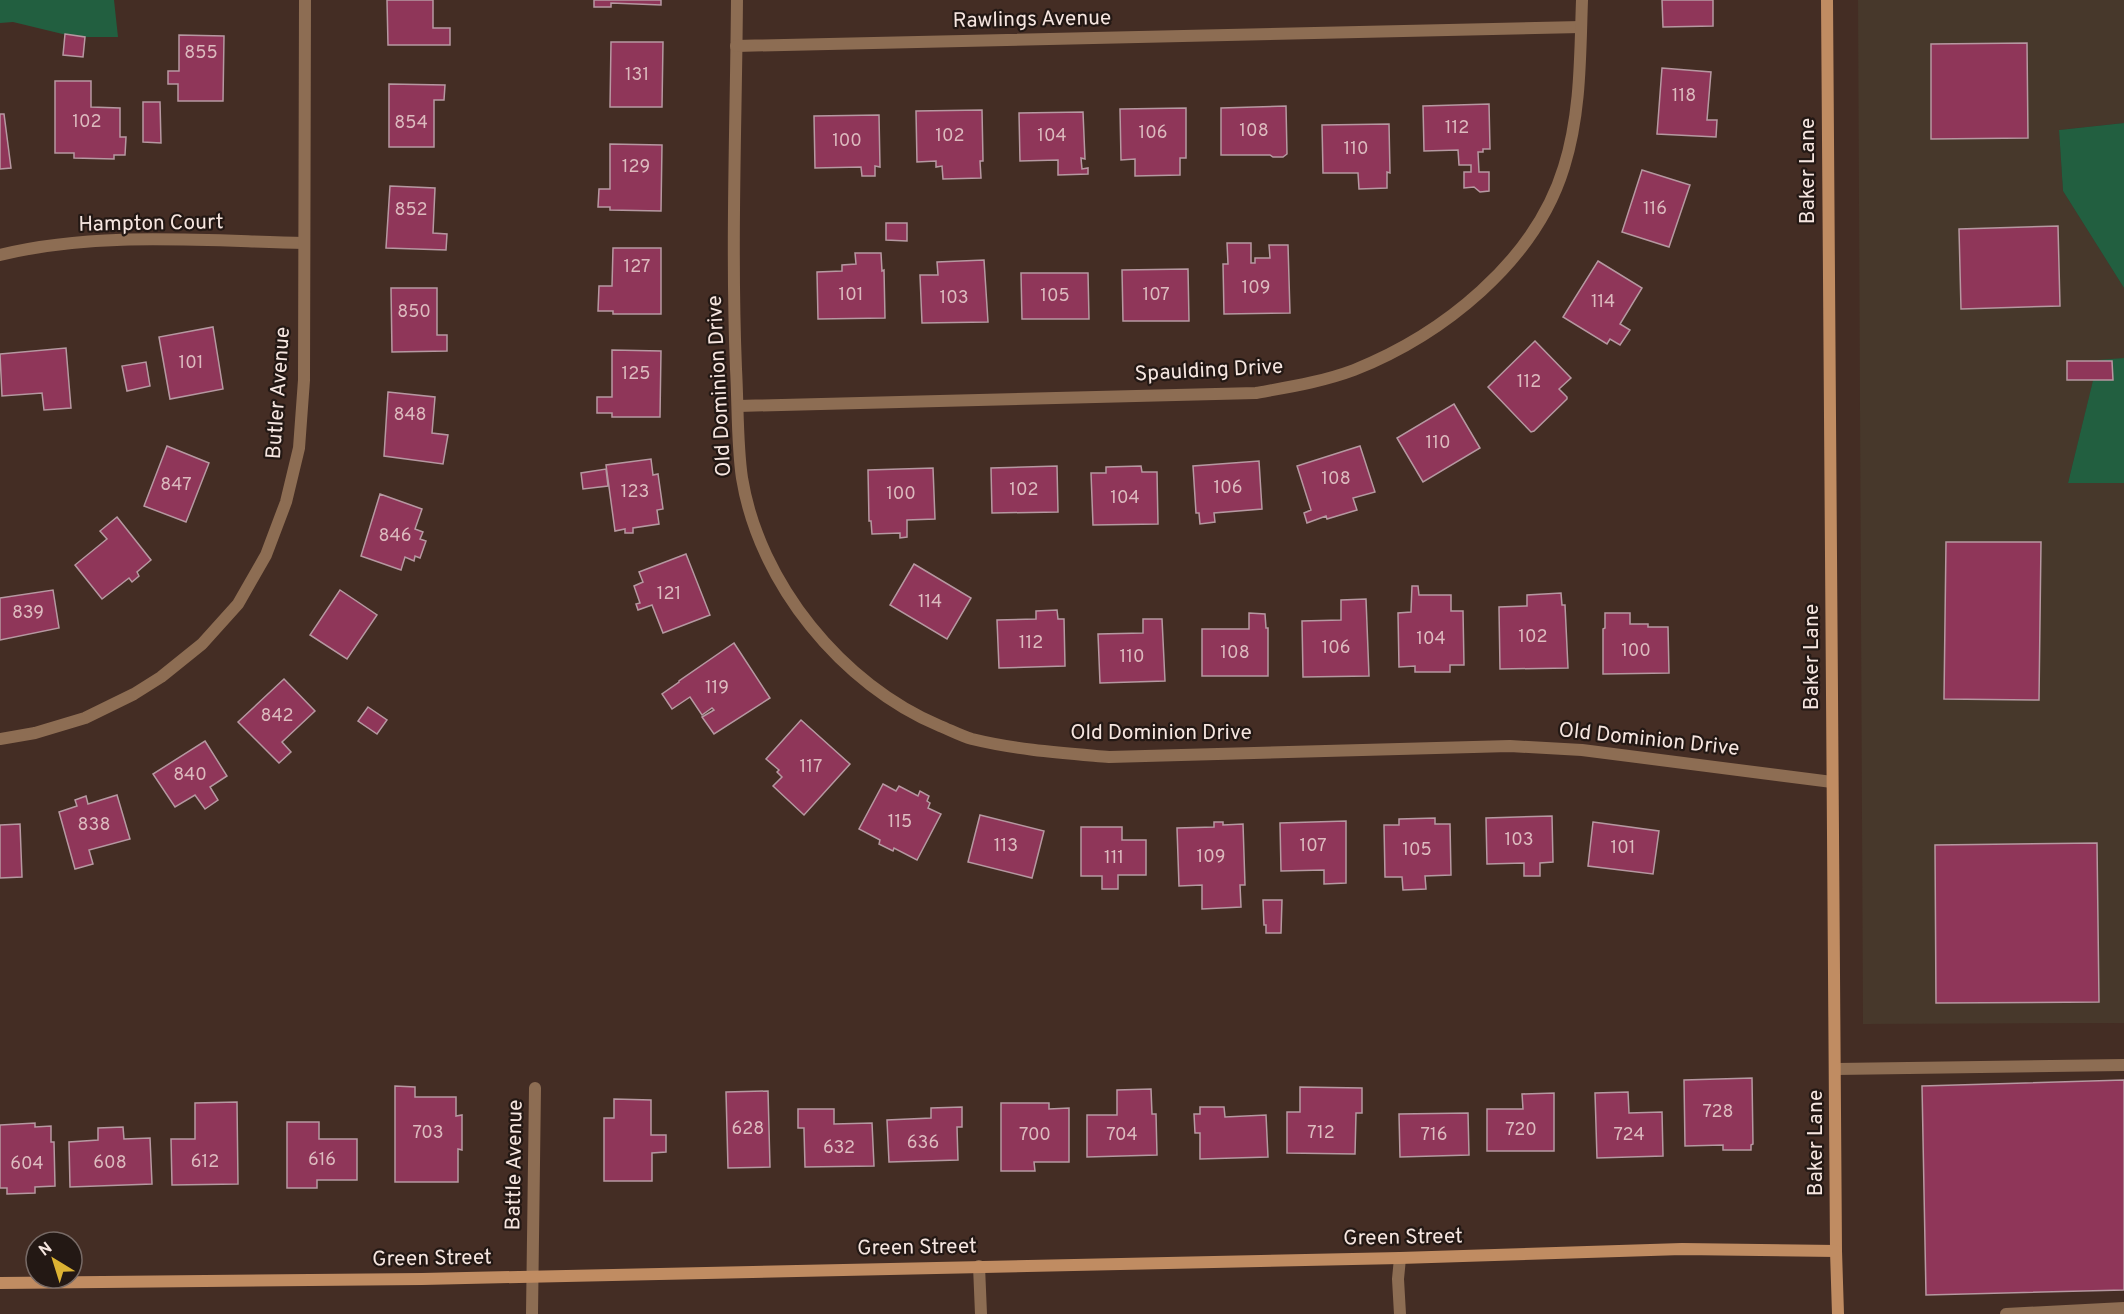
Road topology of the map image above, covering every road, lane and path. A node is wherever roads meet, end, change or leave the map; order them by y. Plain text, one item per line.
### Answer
1 (305, 0) edge
2 (737, 0) edge
3 (1582, 0) edge
4 (1827, 0) edge
5 (1581, 27) junction
6 (736, 46) junction
7 (304, 243) junction
8 (0, 255) edge
9 (738, 406) junction
10 (0, 739) edge
11 (1832, 782) junction
12 (2124, 1065) edge
13 (1836, 1069) junction
14 (535, 1088) dead end
15 (1836, 1251) junction
16 (1400, 1258) junction
17 (979, 1266) junction
18 (533, 1276) junction
19 (0, 1283) edge
20 (2124, 1308) edge
21 (532, 1314) edge
22 (981, 1314) edge
23 (1400, 1314) edge
24 (1838, 1314) edge
25 (2006, 1314) edge

1 - 7 street, Butler Avenue
2 - 6 street, Old Dominion Drive
3 - 5 street, Spaulding Drive
4 - 11 street, Baker Lane
5 - 6 street, Rawlings Avenue
5 - 9 street, Spaulding Drive
6 - 9 street, Old Dominion Drive
7 - 8 street, Hampton Court
7 - 10 street, Butler Avenue
9 - 11 street, Old Dominion Drive
11 - 13 street, Baker Lane
12 - 13 street
13 - 15 street, Baker Lane
14 - 18 street, Battle Avenue
15 - 16 street, Green Street
15 - 24 street, Baker Lane
16 - 17 street, Green Street
16 - 23 street
17 - 18 street, Green Street
17 - 22 street
18 - 19 street, Green Street
18 - 21 street, Battle Avenue
20 - 25 street

